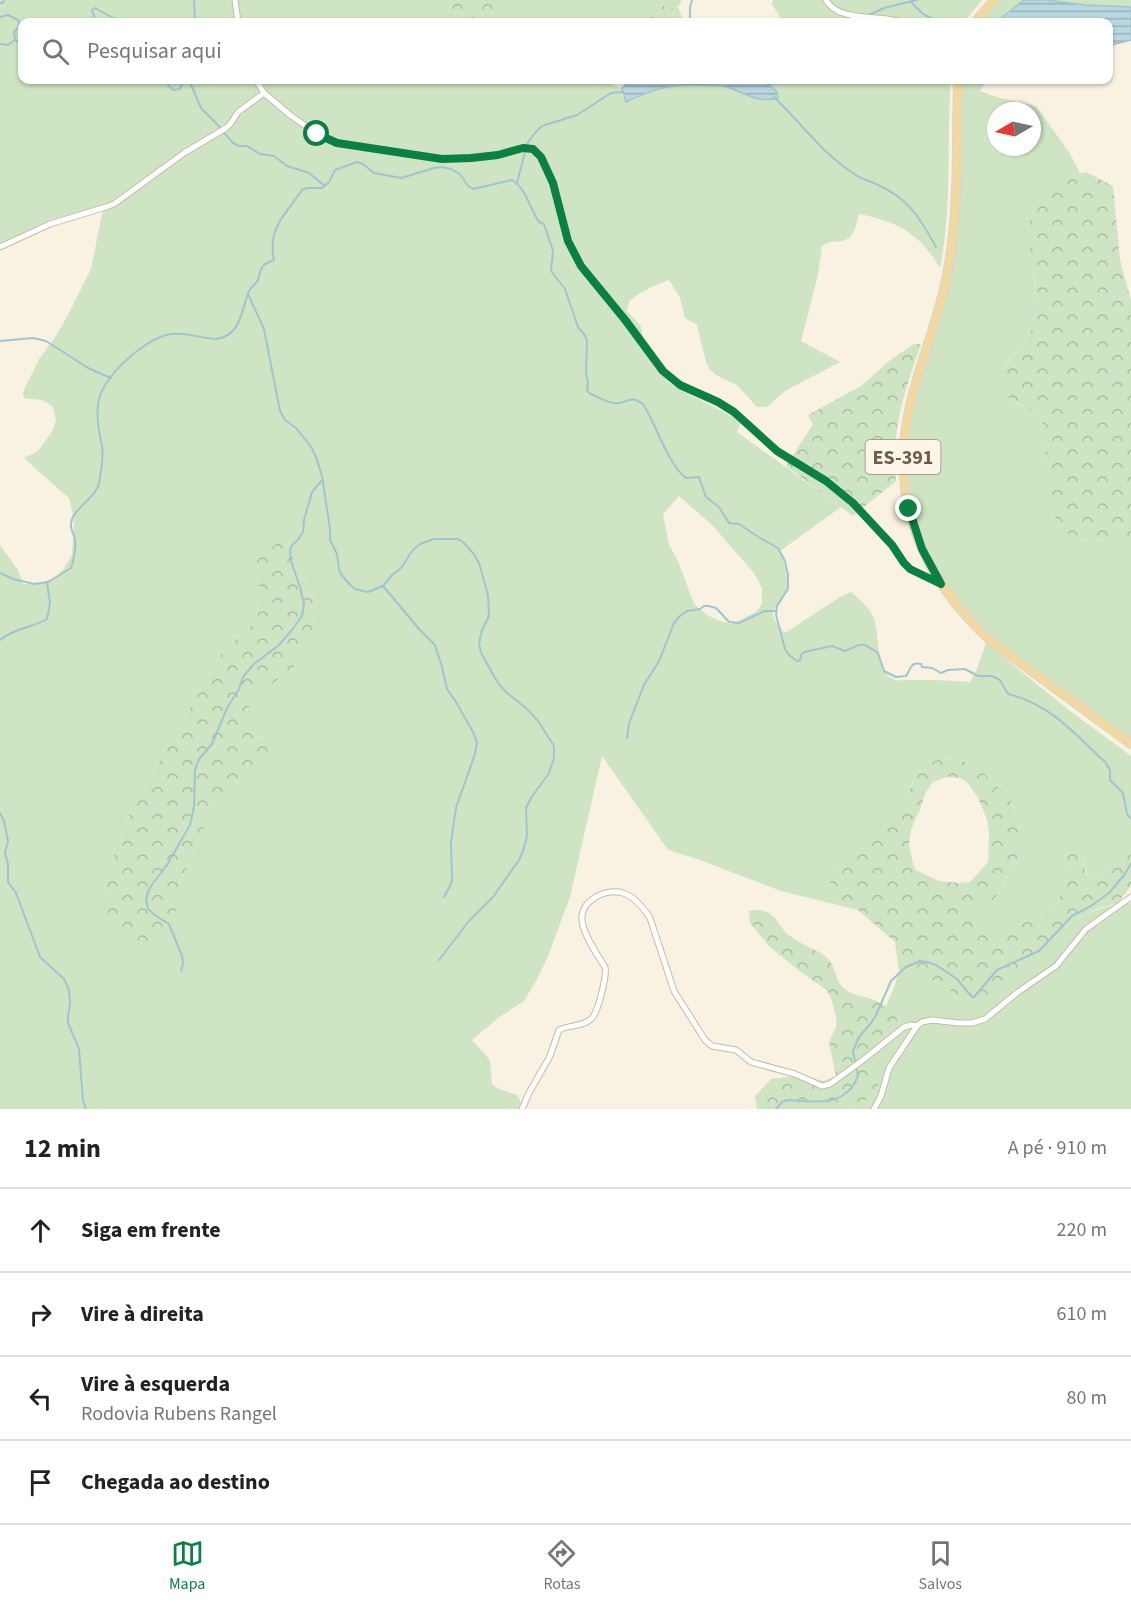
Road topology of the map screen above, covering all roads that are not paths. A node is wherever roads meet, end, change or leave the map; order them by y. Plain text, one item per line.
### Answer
1 (235, 0) edge
2 (826, 0) edge
3 (994, 0) edge
4 (237, 18) edge
5 (866, 18) edge
6 (866, 18) edge
7 (887, 18) edge
8 (978, 18) edge
9 (258, 84) edge
10 (958, 84) edge
11 (264, 93) junction
12 (0, 247) edge
13 (941, 584) junction
14 (1131, 744) edge
15 (1131, 897) edge
16 (916, 1026) junction
17 (522, 1109) edge
18 (874, 1109) edge

1 - 4 street
2 - 6 street
3 - 8 main road
5 - 7 street
9 - 11 street
10 - 13 main road, ES-391
11 - 12 street
11 - 13 street
13 - 14 main road, ES-391
15 - 16 street
16 - 17 street
16 - 18 street

